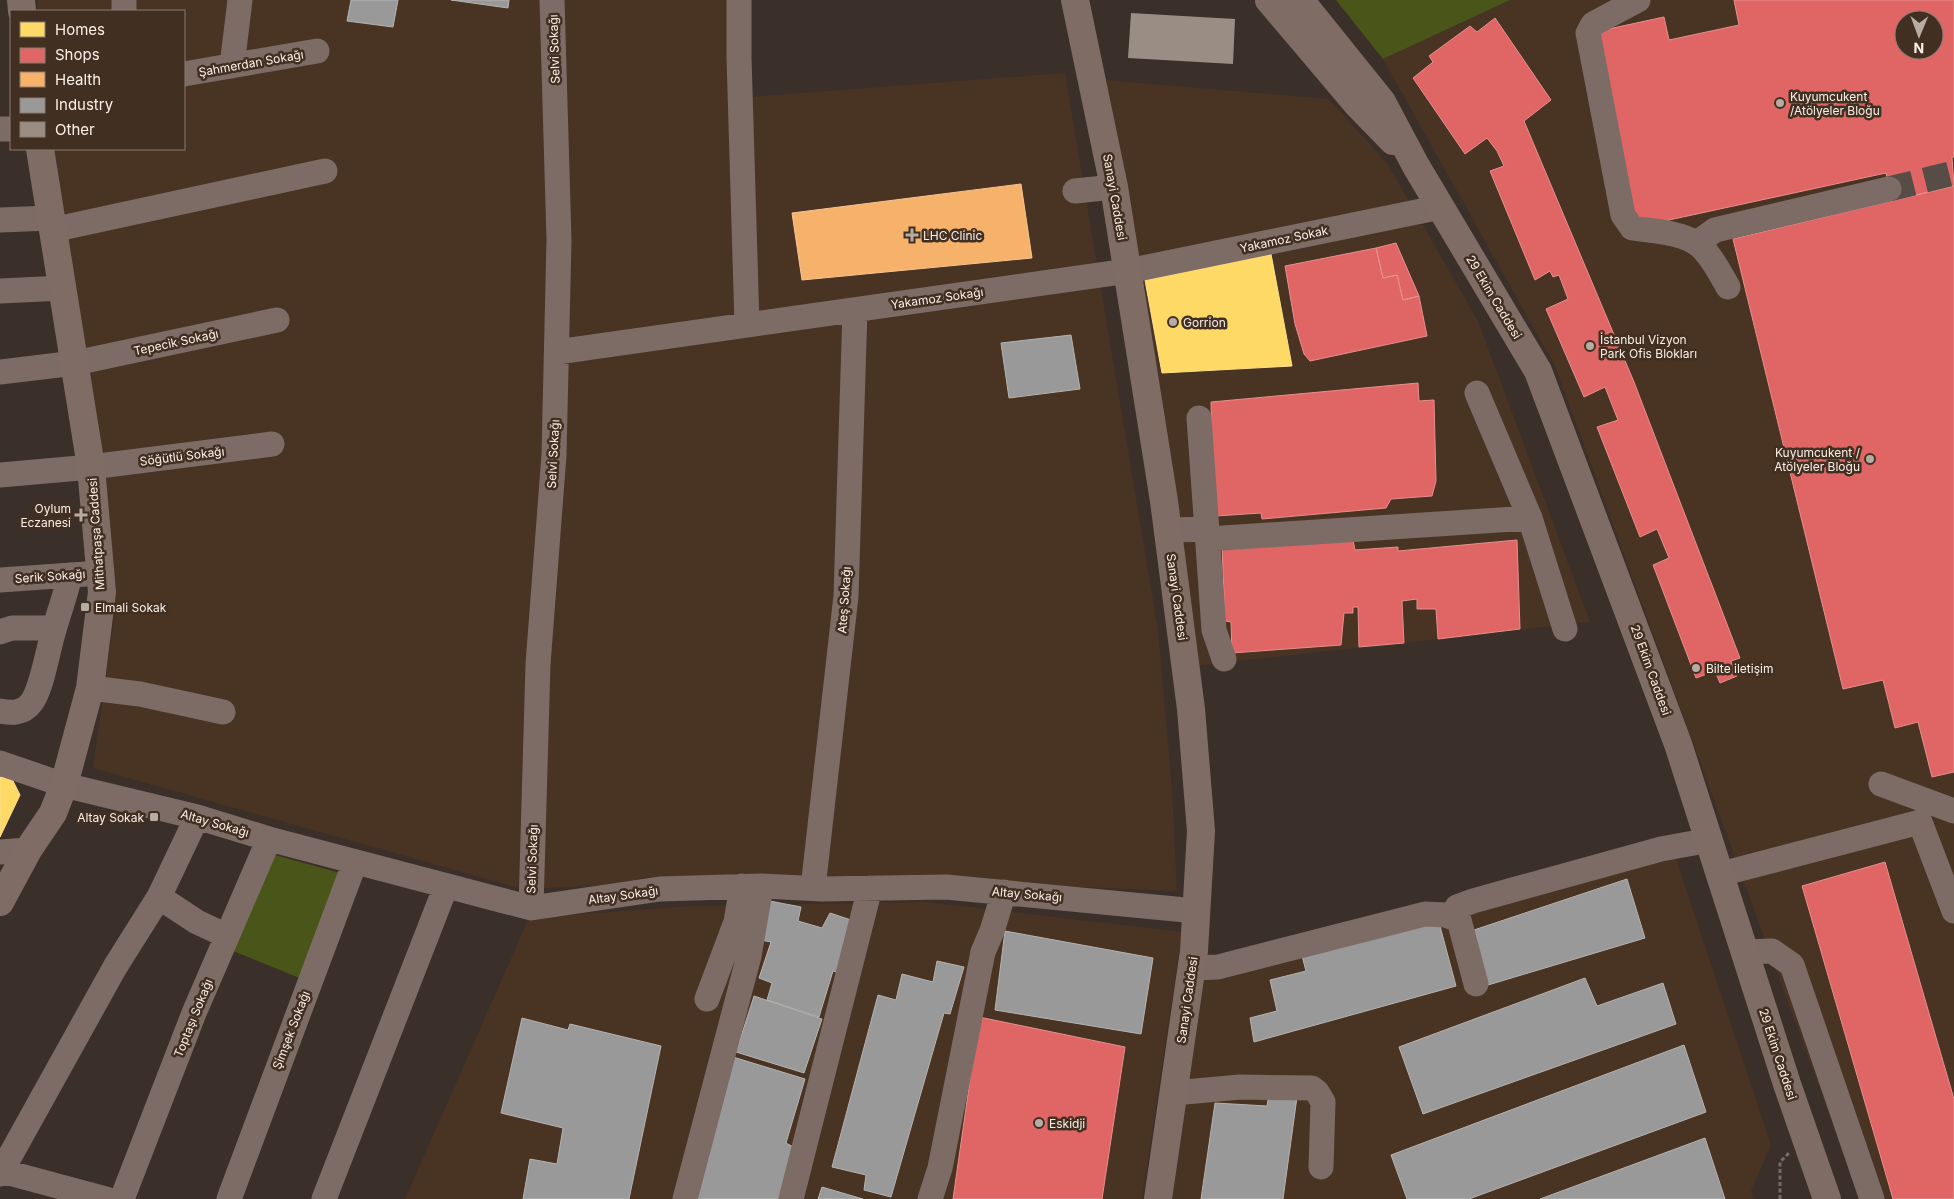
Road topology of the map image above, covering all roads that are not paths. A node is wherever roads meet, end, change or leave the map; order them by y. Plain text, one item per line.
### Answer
1 (240, 0) edge
2 (552, 0) edge
3 (739, 0) edge
4 (1075, 0) edge
5 (1270, 0) edge
6 (1300, 0) edge
7 (1638, 0) edge
8 (318, 51) dead end
9 (232, 66) junction
10 (185, 74) edge
11 (40, 150) edge
12 (1416, 166) junction
13 (325, 170) dead end
14 (1114, 187) junction
15 (1889, 189) tunnel mouth
16 (1075, 191) dead end
17 (1441, 207) junction
18 (0, 220) edge
19 (51, 224) junction
20 (1697, 243) junction
21 (1128, 271) junction
22 (1728, 287) dead end
23 (63, 288) junction
24 (0, 291) edge
25 (855, 310) junction
26 (277, 320) dead end
27 (747, 325) junction
28 (557, 352) junction
29 (75, 363) junction
30 (0, 372) edge
31 (1477, 393) dead end
32 (1199, 418) dead end
33 (272, 444) dead end
34 (91, 467) junction
35 (0, 476) edge
36 (1530, 518) junction
37 (1168, 530) junction
38 (1207, 534) junction
39 (101, 573) junction
40 (70, 575) junction
41 (0, 580) edge
42 (54, 628) junction
43 (1565, 629) dead end
44 (0, 632) edge
45 (1224, 660) dead end
46 (90, 688) junction
47 (0, 711) edge
48 (223, 712) dead end
49 (0, 763) edge
50 (1881, 784) dead end
51 (64, 785) junction
52 (1954, 811) edge
53 (197, 818) junction
54 (269, 839) junction
55 (1710, 840) junction
56 (28, 850) junction
57 (0, 852) edge
58 (355, 862) junction
59 (1721, 874) junction
60 (446, 886) junction
61 (751, 886) junction
62 (813, 888) junction
63 (870, 888) junction
64 (1004, 892) junction
65 (159, 897) junction
66 (0, 902) edge
67 (531, 908) junction
68 (1196, 911) junction
69 (1954, 911) edge
70 (1452, 917) junction
71 (227, 936) junction
72 (1746, 952) junction
73 (1192, 968) junction
74 (1476, 984) dead end
75 (707, 999) dead end
76 (1174, 1093) junction
77 (1321, 1168) dead end
78 (1, 1173) edge
79 (106, 1199) edge
80 (122, 1199) edge
81 (229, 1199) edge
82 (324, 1199) edge
83 (685, 1199) edge
84 (791, 1199) edge
85 (930, 1199) edge
86 (1158, 1199) edge
87 (1827, 1199) edge
88 (1872, 1199) edge

1 - 9 street
2 - 28 street, Selvi Sokağı
3 - 27 street
4 - 14 main road, Sanayi Caddesi
5 - 12 main road, 29 Ekim Caddesi
6 - 12 main road, 29 Ekim Caddesi
7 - 20 street
8 - 9 street, Şahmerdan Sokağı
9 - 10 street, Şahmerdan Sokağı
11 - 19 main road, Mithatpaşa Caddesi
12 - 17 main road, 29 Ekim Caddesi
13 - 19 street
14 - 16 street
14 - 21 main road, Sanayi Caddesi
15 - 20 street
17 - 21 street, Yakamoz Sokak
17 - 55 main road, 29 Ekim Caddesi
18 - 19 street
19 - 23 main road, Mithatpaşa Caddesi
20 - 22 street
21 - 25 street, Yakamoz Sokağı
21 - 37 main road, Sanayi Caddesi
23 - 24 street
23 - 29 main road, Mithatpaşa Caddesi
25 - 27 street, Yakamoz Sokağı
25 - 62 street, Ateş Sokağı
26 - 29 street, Tepecik Sokağı
27 - 28 street, Yakamoz Sokağı
28 - 67 street, Selvi Sokağı
29 - 30 street, Tepecik Sokağı
29 - 34 main road, Mithatpaşa Caddesi
31 - 36 street
32 - 38 street
33 - 34 street, Söğütlü Sokağı
34 - 35 street, Söğütlü Sokağı
34 - 39 main road, Mithatpaşa Caddesi
36 - 38 street
36 - 43 street
37 - 38 street
37 - 68 main road, Sanayi Caddesi
38 - 45 street
39 - 40 street, Serik Sokağı
39 - 46 main road, Mithatpaşa Caddesi
40 - 41 street, Serik Sokağı
40 - 42 street
42 - 44 street
42 - 47 street
46 - 48 street
46 - 51 main road, Mithatpaşa Caddesi
49 - 51 street, Altay Sokağı
50 - 52 street
51 - 53 street, Altay Sokağı
51 - 56 main road, Mithatpaşa Caddesi
53 - 54 street, Altay Sokağı
53 - 65 street
54 - 58 street, Altay Sokağı
54 - 71 street, Toptaşı Sokağı
55 - 59 main road, 29 Ekim Caddesi
55 - 70 street
56 - 57 street
56 - 66 main road, Mithatpaşa Caddesi
58 - 60 street, Altay Sokağı
58 - 81 street, Şimşek Sokağı
59 - 69 street
59 - 72 main road, 29 Ekim Caddesi
60 - 67 street, Altay Sokağı
60 - 82 street
61 - 62 street, Altay Sokağı
61 - 67 street, Altay Sokağı
61 - 75 street
61 - 83 street
62 - 63 street, Altay Sokağı
63 - 64 street, Altay Sokağı
63 - 84 street
64 - 68 street, Altay Sokağı
64 - 85 street
65 - 71 street
65 - 78 street
68 - 73 main road, Sanayi Caddesi
70 - 73 street
70 - 74 street
71 - 80 street, Toptaşı Sokağı
72 - 87 main road, 29 Ekim Caddesi
72 - 88 street
73 - 76 main road, Sanayi Caddesi
76 - 77 street
76 - 86 main road, Sanayi Caddesi
78 - 79 street

